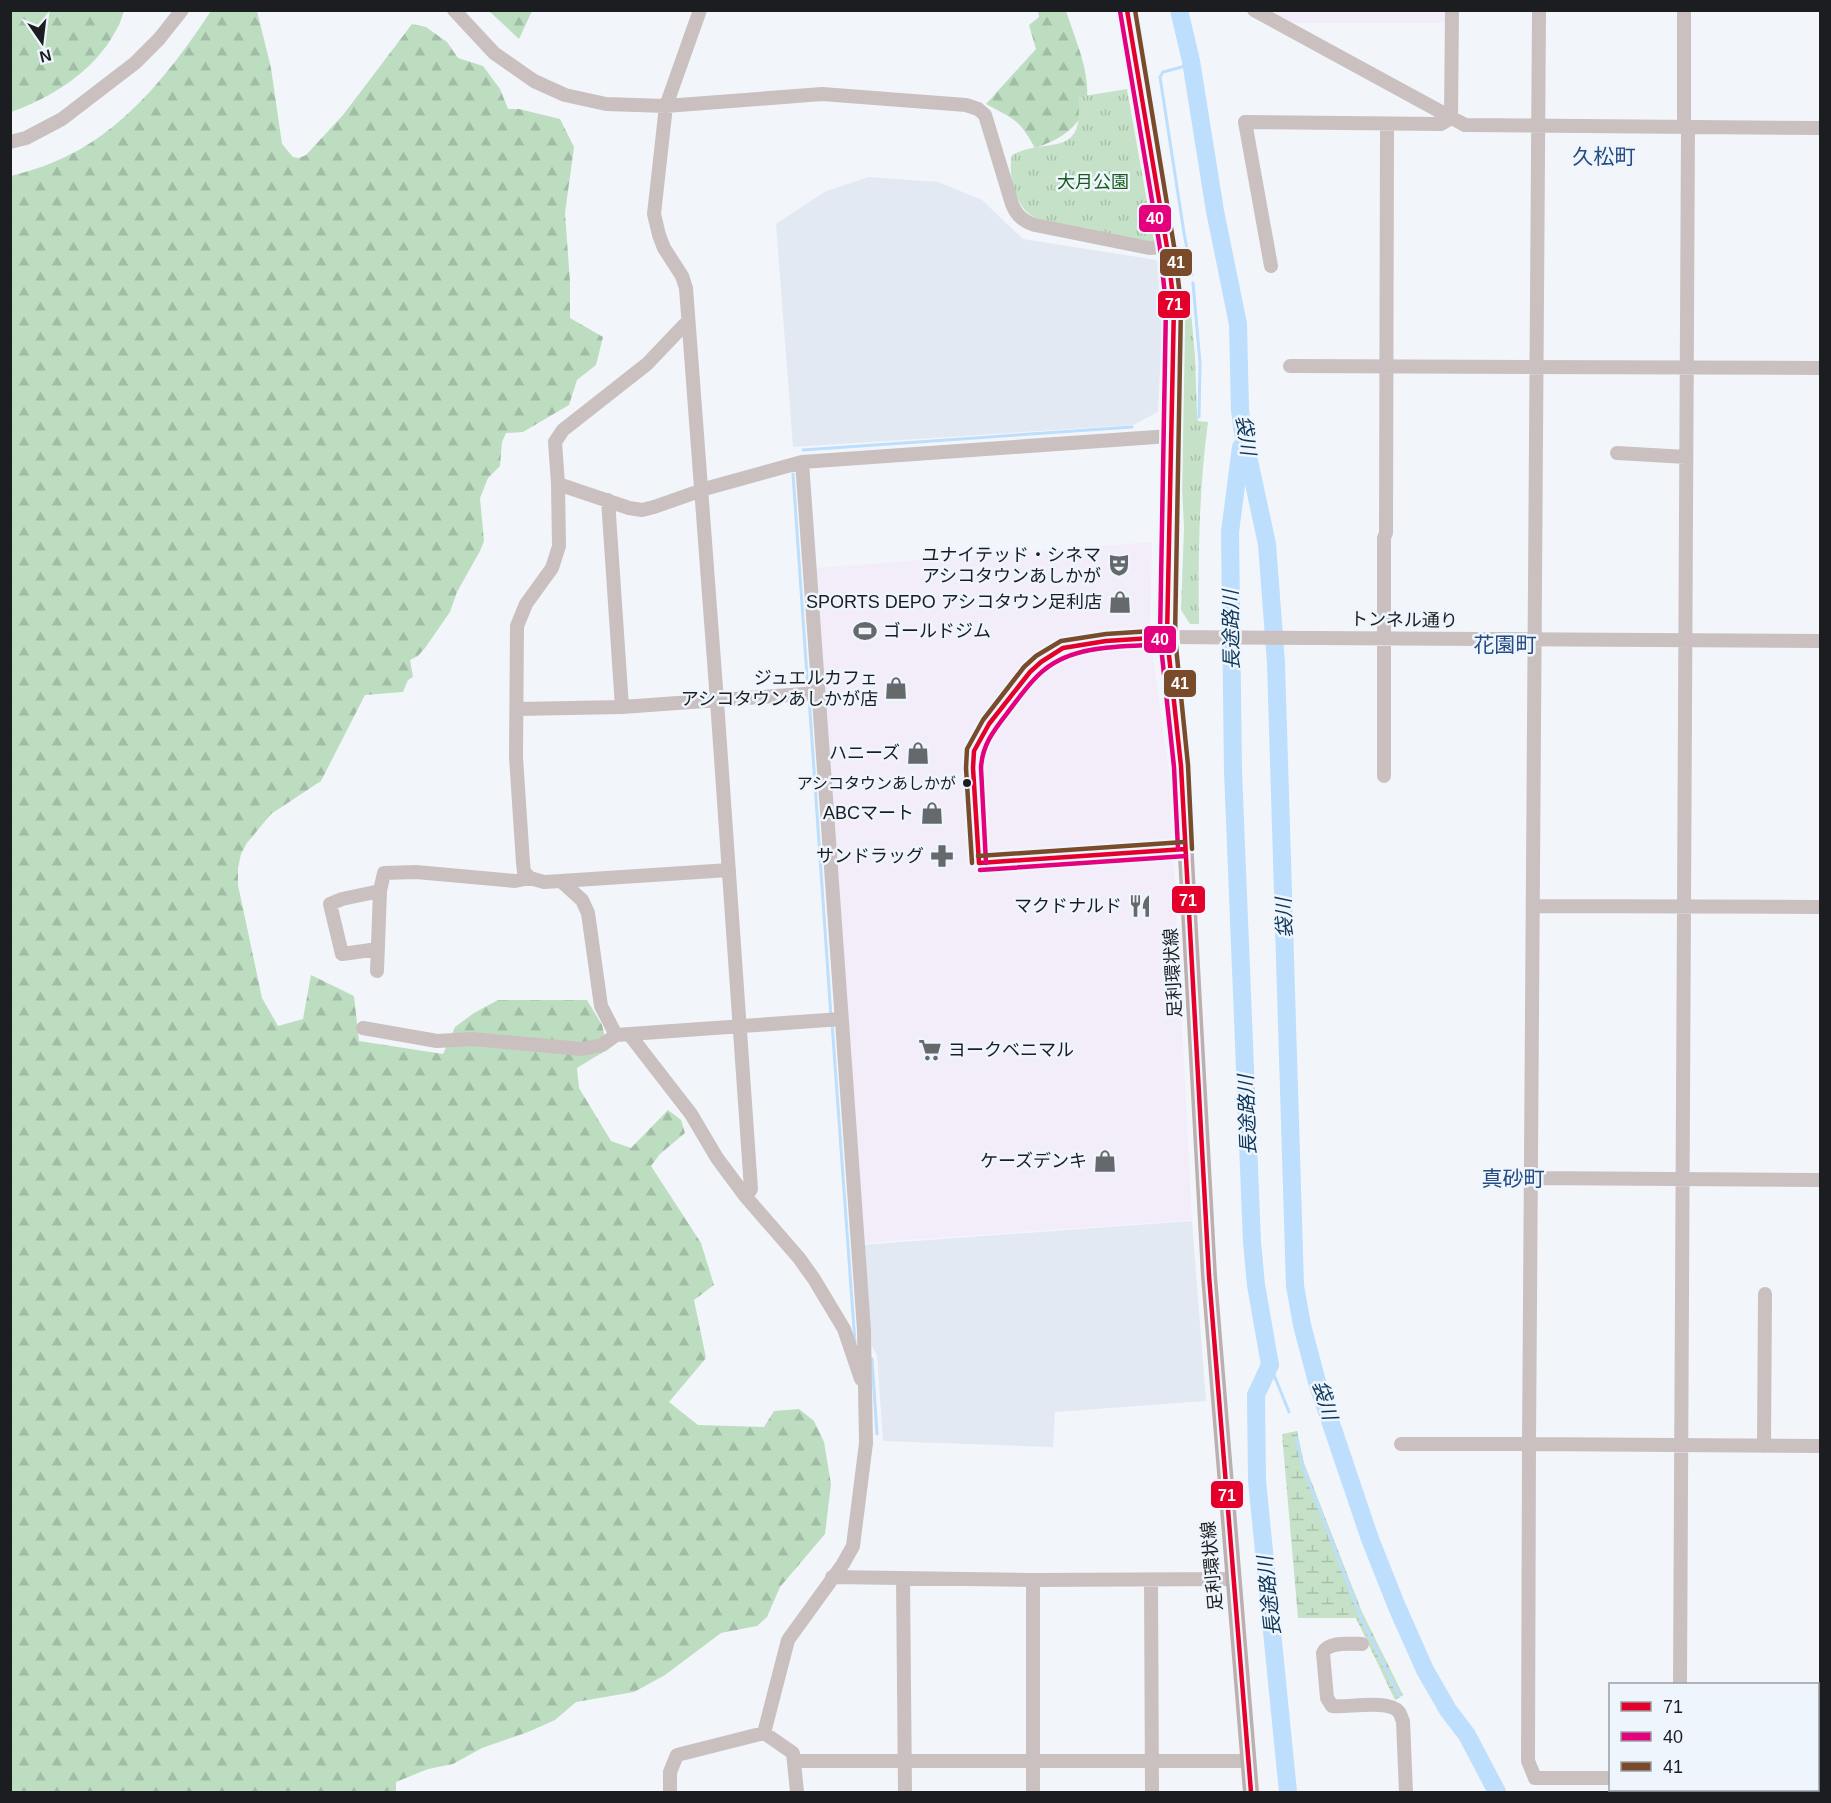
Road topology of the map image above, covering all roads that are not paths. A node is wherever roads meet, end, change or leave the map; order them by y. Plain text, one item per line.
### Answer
1 (182, 10) edge
2 (454, 10) edge
3 (700, 10) edge
4 (1127, 10) edge
5 (1254, 10) edge
6 (1452, 10) edge
7 (1539, 10) edge
8 (1684, 10) edge
9 (666, 106) junction
10 (1451, 118) junction
11 (1387, 124) junction
12 (1539, 126) junction
13 (1686, 127) junction
14 (1821, 128) edge
15 (10, 142) edge
16 (1167, 248) junction
17 (1271, 266) dead end
18 (688, 321) junction
19 (1290, 366) dead end
20 (1386, 367) junction
21 (1537, 368) junction
22 (1686, 368) junction
23 (1821, 369) edge
24 (1170, 436) junction
25 (1617, 453) dead end
26 (1686, 457) junction
27 (802, 462) junction
28 (558, 484) junction
29 (700, 490) junction
30 (608, 500) junction
31 (1167, 637) junction
32 (1383, 637) junction
33 (1535, 639) junction
34 (1684, 640) junction
35 (1821, 641) edge
36 (817, 693) junction
37 (717, 701) junction
38 (622, 707) junction
39 (517, 709) junction
40 (1384, 776) dead end
41 (729, 870) junction
42 (530, 878) junction
43 (561, 880) junction
44 (380, 891) junction
45 (1682, 905) junction
46 (1533, 906) junction
47 (1821, 907) edge
48 (378, 949) junction
49 (377, 971) dead end
50 (841, 1019) junction
51 (740, 1027) junction
52 (363, 1028) dead end
53 (622, 1035) junction
54 (1532, 1178) junction
55 (1682, 1179) junction
56 (1821, 1180) edge
57 (746, 1197) junction
58 (1765, 1294) dead end
59 (866, 1392) junction
60 (1401, 1444) dead end
61 (1529, 1444) junction
62 (1680, 1446) junction
63 (1764, 1446) junction
64 (1821, 1446) edge
65 (832, 1577) junction
66 (903, 1578) junction
67 (1233, 1579) junction
68 (1033, 1580) junction
69 (1152, 1581) junction
70 (1362, 1644) dead end
71 (1680, 1683) edge
72 (764, 1733) junction
73 (796, 1761) junction
74 (905, 1761) junction
75 (1033, 1761) junction
76 (1152, 1761) junction
77 (1247, 1761) junction
78 (1609, 1778) edge
79 (670, 1792) edge
80 (797, 1792) edge
81 (905, 1792) edge
82 (1033, 1792) edge
83 (1152, 1792) edge
84 (1251, 1792) edge
85 (1406, 1792) edge

1 - 15 street
2 - 9 street
3 - 9 street
4 - 16 main road, 足利環状線
5 - 10 street
6 - 10 street
7 - 12 street
8 - 13 street
9 - 16 street
9 - 18 street
10 - 11 street
10 - 12 street
11 - 17 street
11 - 20 street
12 - 13 street
12 - 21 street
13 - 14 street
13 - 22 street
16 - 24 main road, 足利環状線
18 - 28 street
18 - 29 street
19 - 20 street
20 - 21 street
20 - 32 street
21 - 22 street
21 - 33 street
22 - 23 street
22 - 26 street
24 - 27 street
24 - 31 main road, 足利環状線
25 - 26 street
26 - 34 street
27 - 29 street
27 - 36 street
28 - 30 street
28 - 39 street
29 - 30 street
29 - 37 street
30 - 38 street
31 - 32 street, トンネル通り
31 - 67 main road, 足利環状線
32 - 33 street, トンネル通り
32 - 40 street
33 - 34 street, トンネル通り
33 - 46 street
34 - 35 street, トンネル通り
34 - 45 street
36 - 37 street
36 - 50 street
37 - 38 street
37 - 41 street
38 - 39 street
39 - 42 street
41 - 43 street
41 - 51 street
42 - 43 street
42 - 44 street
43 - 53 street
44 - 48 street
44 - 48 street
45 - 46 street
45 - 47 street
45 - 55 street
46 - 54 street
48 - 49 street
50 - 51 street
50 - 59 street
51 - 53 street
51 - 57 street
52 - 53 street
53 - 57 street
54 - 55 street
54 - 61 street
55 - 56 street
55 - 62 street
57 - 59 street
58 - 63 street
59 - 65 street
60 - 61 street
61 - 62 street
61 - 78 street
62 - 63 street
62 - 71 street
63 - 64 street
65 - 66 street
65 - 72 street
66 - 68 street
66 - 74 street
67 - 69 street
67 - 77 main road, 足利環状線
68 - 69 street
68 - 75 street
69 - 76 street
70 - 85 street
72 - 73 street
72 - 79 street
73 - 74 street
73 - 80 street
74 - 75 street
74 - 81 street
75 - 76 street
75 - 82 street
76 - 77 street
76 - 83 street
77 - 84 main road, 足利環状線

